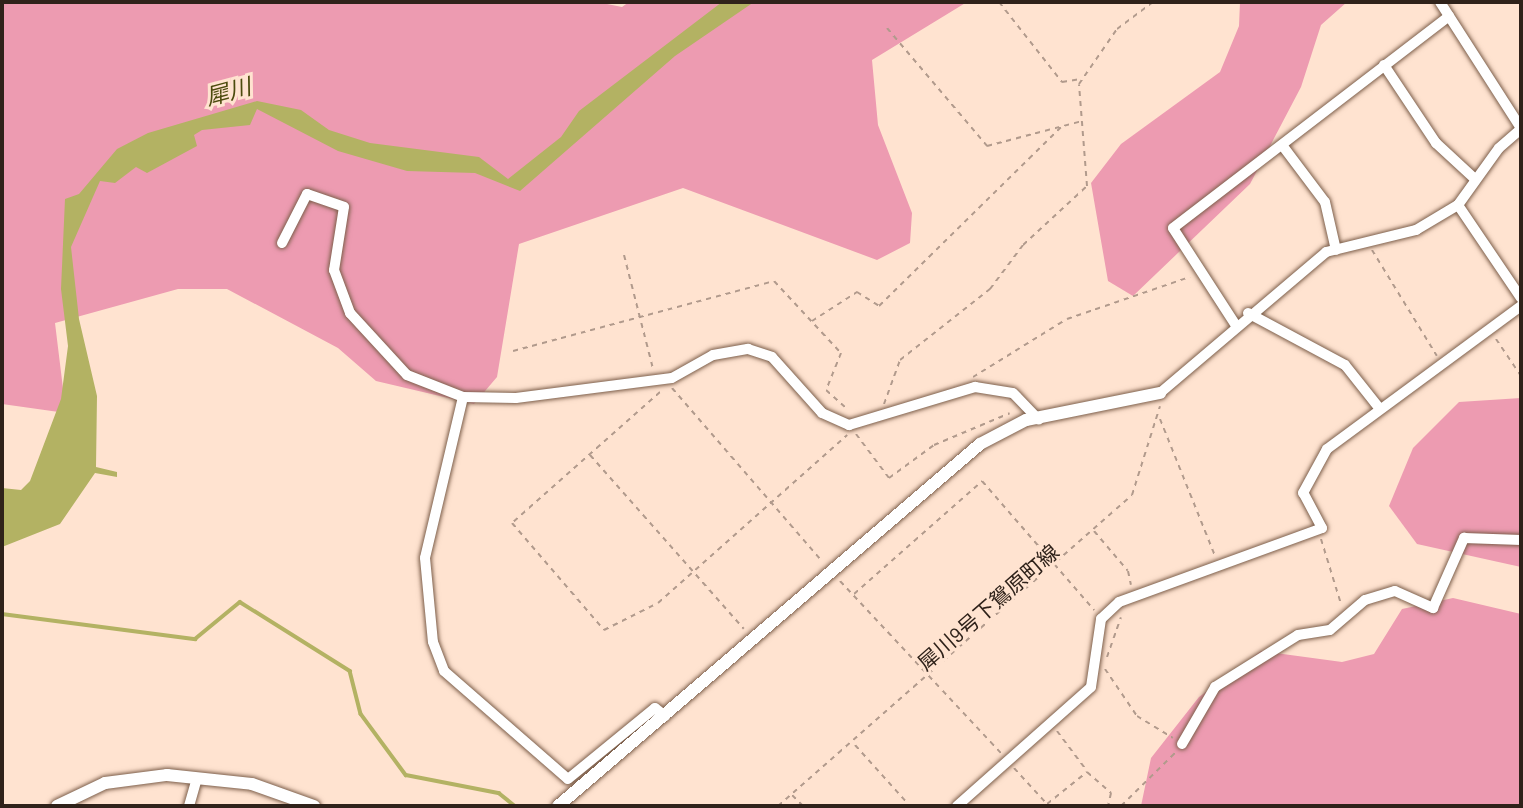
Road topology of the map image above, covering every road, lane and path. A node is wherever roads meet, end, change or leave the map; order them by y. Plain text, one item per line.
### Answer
1 (999, 2) edge
2 (1153, 2) edge
3 (1440, 2) edge
4 (1449, 16) junction
5 (887, 28) dead end
6 (1384, 65) junction
7 (1083, 79) junction
8 (1082, 121) junction
9 (1061, 127) junction
10 (1521, 129) edge
11 (1282, 145) junction
12 (1476, 180) junction
13 (1458, 205) junction
14 (282, 243) dead end
15 (1369, 243) junction
16 (1336, 250) junction
17 (624, 255) dead end
18 (1203, 274) junction
19 (1521, 298) edge
20 (1521, 306) edge
21 (1248, 313) junction
22 (642, 316) junction
23 (812, 322) junction
24 (1235, 324) junction
25 (1489, 330) junction
26 (513, 351) dead end
27 (1443, 364) junction
28 (1521, 376) edge
29 (656, 380) junction
30 (671, 381) junction
31 (971, 388) junction
32 (1160, 393) junction
33 (463, 397) junction
34 (846, 408) dead end
35 (1017, 410) dead end
36 (1380, 410) junction
37 (883, 415) junction
38 (1160, 419) junction
39 (1039, 420) junction
40 (849, 425) junction
41 (589, 455) junction
42 (772, 502) junction
43 (1318, 530) junction
44 (1094, 531) junction
45 (1521, 540) edge
46 (1218, 564) junction
47 (1058, 565) junction
48 (830, 571) junction
49 (853, 595) junction
50 (1133, 596) junction
51 (1124, 614) dead end
52 (1346, 618) junction
53 (1101, 619) junction
54 (752, 638) junction
55 (931, 676) junction
56 (664, 717) junction
57 (1050, 722) junction
58 (855, 744) junction
59 (1182, 744) junction
60 (1007, 759) junction
61 (1087, 772) junction
62 (197, 778) junction
63 (792, 794) junction
64 (1046, 805) edge
65 (57, 806) edge
66 (190, 806) edge
67 (314, 806) edge
68 (558, 806) edge
69 (778, 806) edge
70 (803, 806) edge
71 (910, 806) edge
72 (957, 806) edge
73 (1108, 806) edge
74 (1121, 806) edge

1 - 7 path
2 - 7 path
3 - 4 street
4 - 6 street
4 - 10 street
5 - 9 path
6 - 11 street
6 - 12 street
7 - 8 path
8 - 9 path
8 - 37 path
9 - 23 path
10 - 12 street
11 - 16 street
11 - 18 street
12 - 13 street
13 - 15 street
13 - 19 street
14 - 33 street
15 - 16 street
15 - 27 path
16 - 21 street
17 - 22 path
18 - 24 street
18 - 31 path
20 - 25 street
21 - 24 street
21 - 36 street
22 - 23 path
22 - 26 path
22 - 29 path
23 - 34 path
24 - 32 street
25 - 27 street
25 - 28 path
27 - 36 street
29 - 30 street
29 - 33 street
30 - 40 street
30 - 41 path
30 - 42 path
31 - 37 street
31 - 39 street
32 - 38 path, 犀川9号下鴛原町線
32 - 39 street
33 - 56 street
35 - 40 path
36 - 43 street
37 - 40 street
38 - 44 path, 犀川9号下鴛原町線
38 - 46 path
39 - 48 street
40 - 42 path
41 - 42 path
41 - 54 path
42 - 48 path
43 - 46 street
43 - 52 path
44 - 47 path, 犀川9号下鴛原町線
44 - 50 path
45 - 52 street
46 - 50 street
47 - 49 path
47 - 53 path
47 - 55 path, 犀川9号下鴛原町線
48 - 49 path
48 - 54 street
49 - 55 path
50 - 53 street
51 - 59 path
52 - 59 street
53 - 57 street
54 - 56 street
55 - 58 path, 犀川9号下鴛原町線
55 - 60 path
56 - 68 street
57 - 60 street
57 - 61 path
58 - 63 path, 犀川9号下鴛原町線
58 - 71 path
59 - 74 path
60 - 64 path
60 - 72 street
61 - 64 path
61 - 73 path
62 - 65 street
62 - 66 street
62 - 67 street
63 - 69 path, 犀川9号下鴛原町線
63 - 70 path

